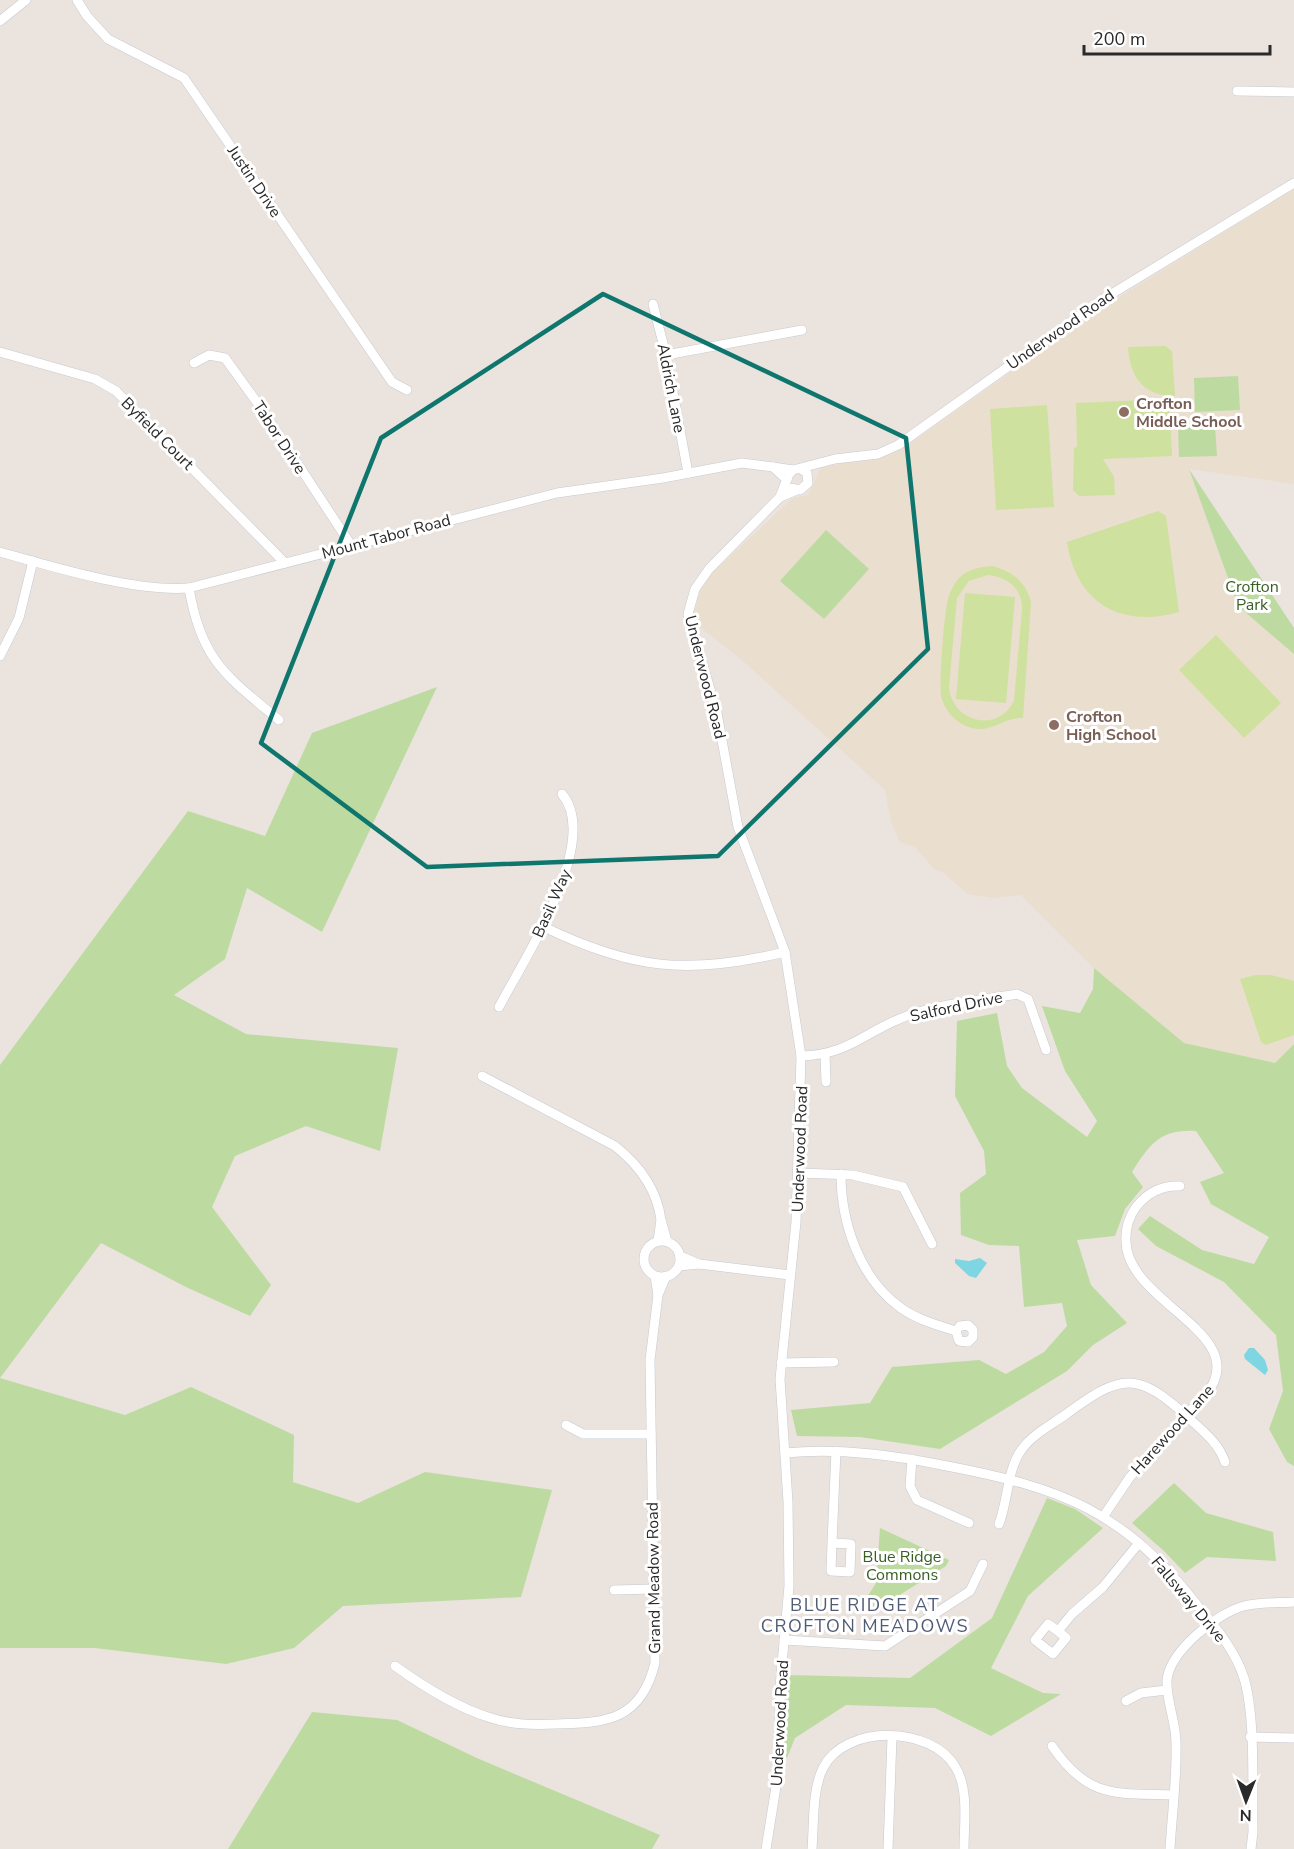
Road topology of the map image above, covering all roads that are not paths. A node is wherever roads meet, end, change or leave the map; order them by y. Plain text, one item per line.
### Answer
1 (26, 0) edge
2 (77, 0) edge
3 (0, 21) edge
4 (1237, 92) dead end
5 (1294, 92) edge
6 (1294, 183) edge
7 (652, 304) dead end
8 (802, 330) dead end
9 (0, 352) edge
10 (666, 355) junction
11 (194, 363) dead end
12 (407, 390) dead end
13 (824, 462) junction
14 (773, 467) junction
15 (797, 469) junction
16 (688, 473) junction
17 (809, 480) junction
18 (788, 481) junction
19 (797, 490) junction
20 (780, 497) junction
21 (351, 545) junction
22 (0, 552) edge
23 (33, 561) junction
24 (285, 563) junction
25 (189, 588) junction
26 (0, 656) edge
27 (279, 720) dead end
28 (562, 794) dead end
29 (542, 926) junction
30 (785, 952) junction
31 (499, 1006) dead end
32 (1046, 1050) dead end
33 (825, 1055) junction
34 (801, 1056) junction
35 (482, 1076) dead end
36 (826, 1082) dead end
37 (799, 1173) junction
38 (841, 1174) junction
39 (1180, 1186) dead end
40 (663, 1241) junction
41 (932, 1244) dead end
42 (680, 1261) junction
43 (790, 1275) junction
44 (656, 1276) junction
45 (666, 1276) junction
46 (658, 1295) junction
47 (956, 1331) dead end
48 (834, 1362) dead end
49 (781, 1363) junction
50 (1186, 1415) junction
51 (566, 1425) dead end
52 (651, 1434) junction
53 (836, 1451) junction
54 (785, 1453) junction
55 (912, 1459) junction
56 (1225, 1462) dead end
57 (1011, 1478) junction
58 (1103, 1517) junction
59 (969, 1523) dead end
60 (999, 1524) dead end
61 (832, 1543) dead end
62 (1139, 1543) junction
63 (983, 1564) dead end
64 (654, 1589) junction
65 (614, 1590) dead end
66 (1294, 1602) edge
67 (1212, 1623) junction
68 (1058, 1631) dead end
69 (784, 1640) junction
70 (395, 1666) dead end
71 (1167, 1690) junction
72 (1126, 1701) dead end
73 (892, 1737) junction
74 (1250, 1737) junction
75 (1294, 1738) edge
76 (1052, 1746) dead end
77 (1173, 1795) junction
78 (1251, 1848) edge
79 (766, 1849) edge
80 (812, 1849) edge
81 (888, 1849) edge
82 (964, 1849) edge
83 (1170, 1849) edge
84 (1263, 1849) edge

1 - 3 street
2 - 12 street, Justin Drive
4 - 5 street
6 - 13 street, Underwood Road
7 - 10 street, Aldrich Lane
8 - 10 street
9 - 24 street, Byfield Court
10 - 16 street, Aldrich Lane
11 - 21 street, Tabor Drive
13 - 15 street, Underwood Road
13 - 17 street
14 - 15 street, Mount Tabor Road
14 - 16 street, Mount Tabor Road
14 - 18 street
15 - 17 street
15 - 18 street
16 - 21 street, Mount Tabor Road
17 - 19 street
18 - 19 street
18 - 20 street, Underwood Road
19 - 20 street, Underwood Road
20 - 30 street, Underwood Road
21 - 24 street, Mount Tabor Road
22 - 23 street, Mount Tabor Road
23 - 25 street, Mount Tabor Road
23 - 26 street
24 - 25 street, Mount Tabor Road
25 - 27 street
28 - 29 street, Basil Way
29 - 30 street
29 - 31 street, Basil Way
30 - 34 street, Underwood Road
32 - 33 street, Salford Drive
33 - 34 street, Salford Drive
33 - 36 street
34 - 37 street, Underwood Road
35 - 40 street
37 - 38 street
37 - 43 street, Underwood Road
38 - 41 street
38 - 47 street
39 - 50 street, Harewood Lane
40 - 42 street
40 - 44 street
42 - 43 street
42 - 45 street
43 - 49 street, Underwood Road
44 - 45 street
44 - 46 street, Grand Meadow Road
45 - 46 street, Grand Meadow Road
46 - 52 street, Grand Meadow Road
48 - 49 street
49 - 54 street, Underwood Road
50 - 56 street
50 - 57 street
50 - 58 street, Harewood Lane
51 - 52 street
52 - 64 street, Grand Meadow Road
53 - 54 street, Fallsway Drive
53 - 55 street, Fallsway Drive
53 - 61 street
54 - 69 street, Underwood Road
55 - 57 street, Fallsway Drive
55 - 59 street
57 - 58 street, Fallsway Drive
57 - 60 street
58 - 62 street, Fallsway Drive
62 - 67 street, Fallsway Drive
62 - 68 street
63 - 69 street
64 - 65 street
64 - 70 street, Grand Meadow Road
66 - 67 street
67 - 71 street
67 - 74 street, Fallsway Drive
69 - 79 street, Underwood Road
71 - 72 street
71 - 77 street
73 - 80 street
73 - 81 street
73 - 82 street
74 - 75 street
74 - 78 street, Fallsway Drive
76 - 77 street
77 - 83 street
78 - 84 street

